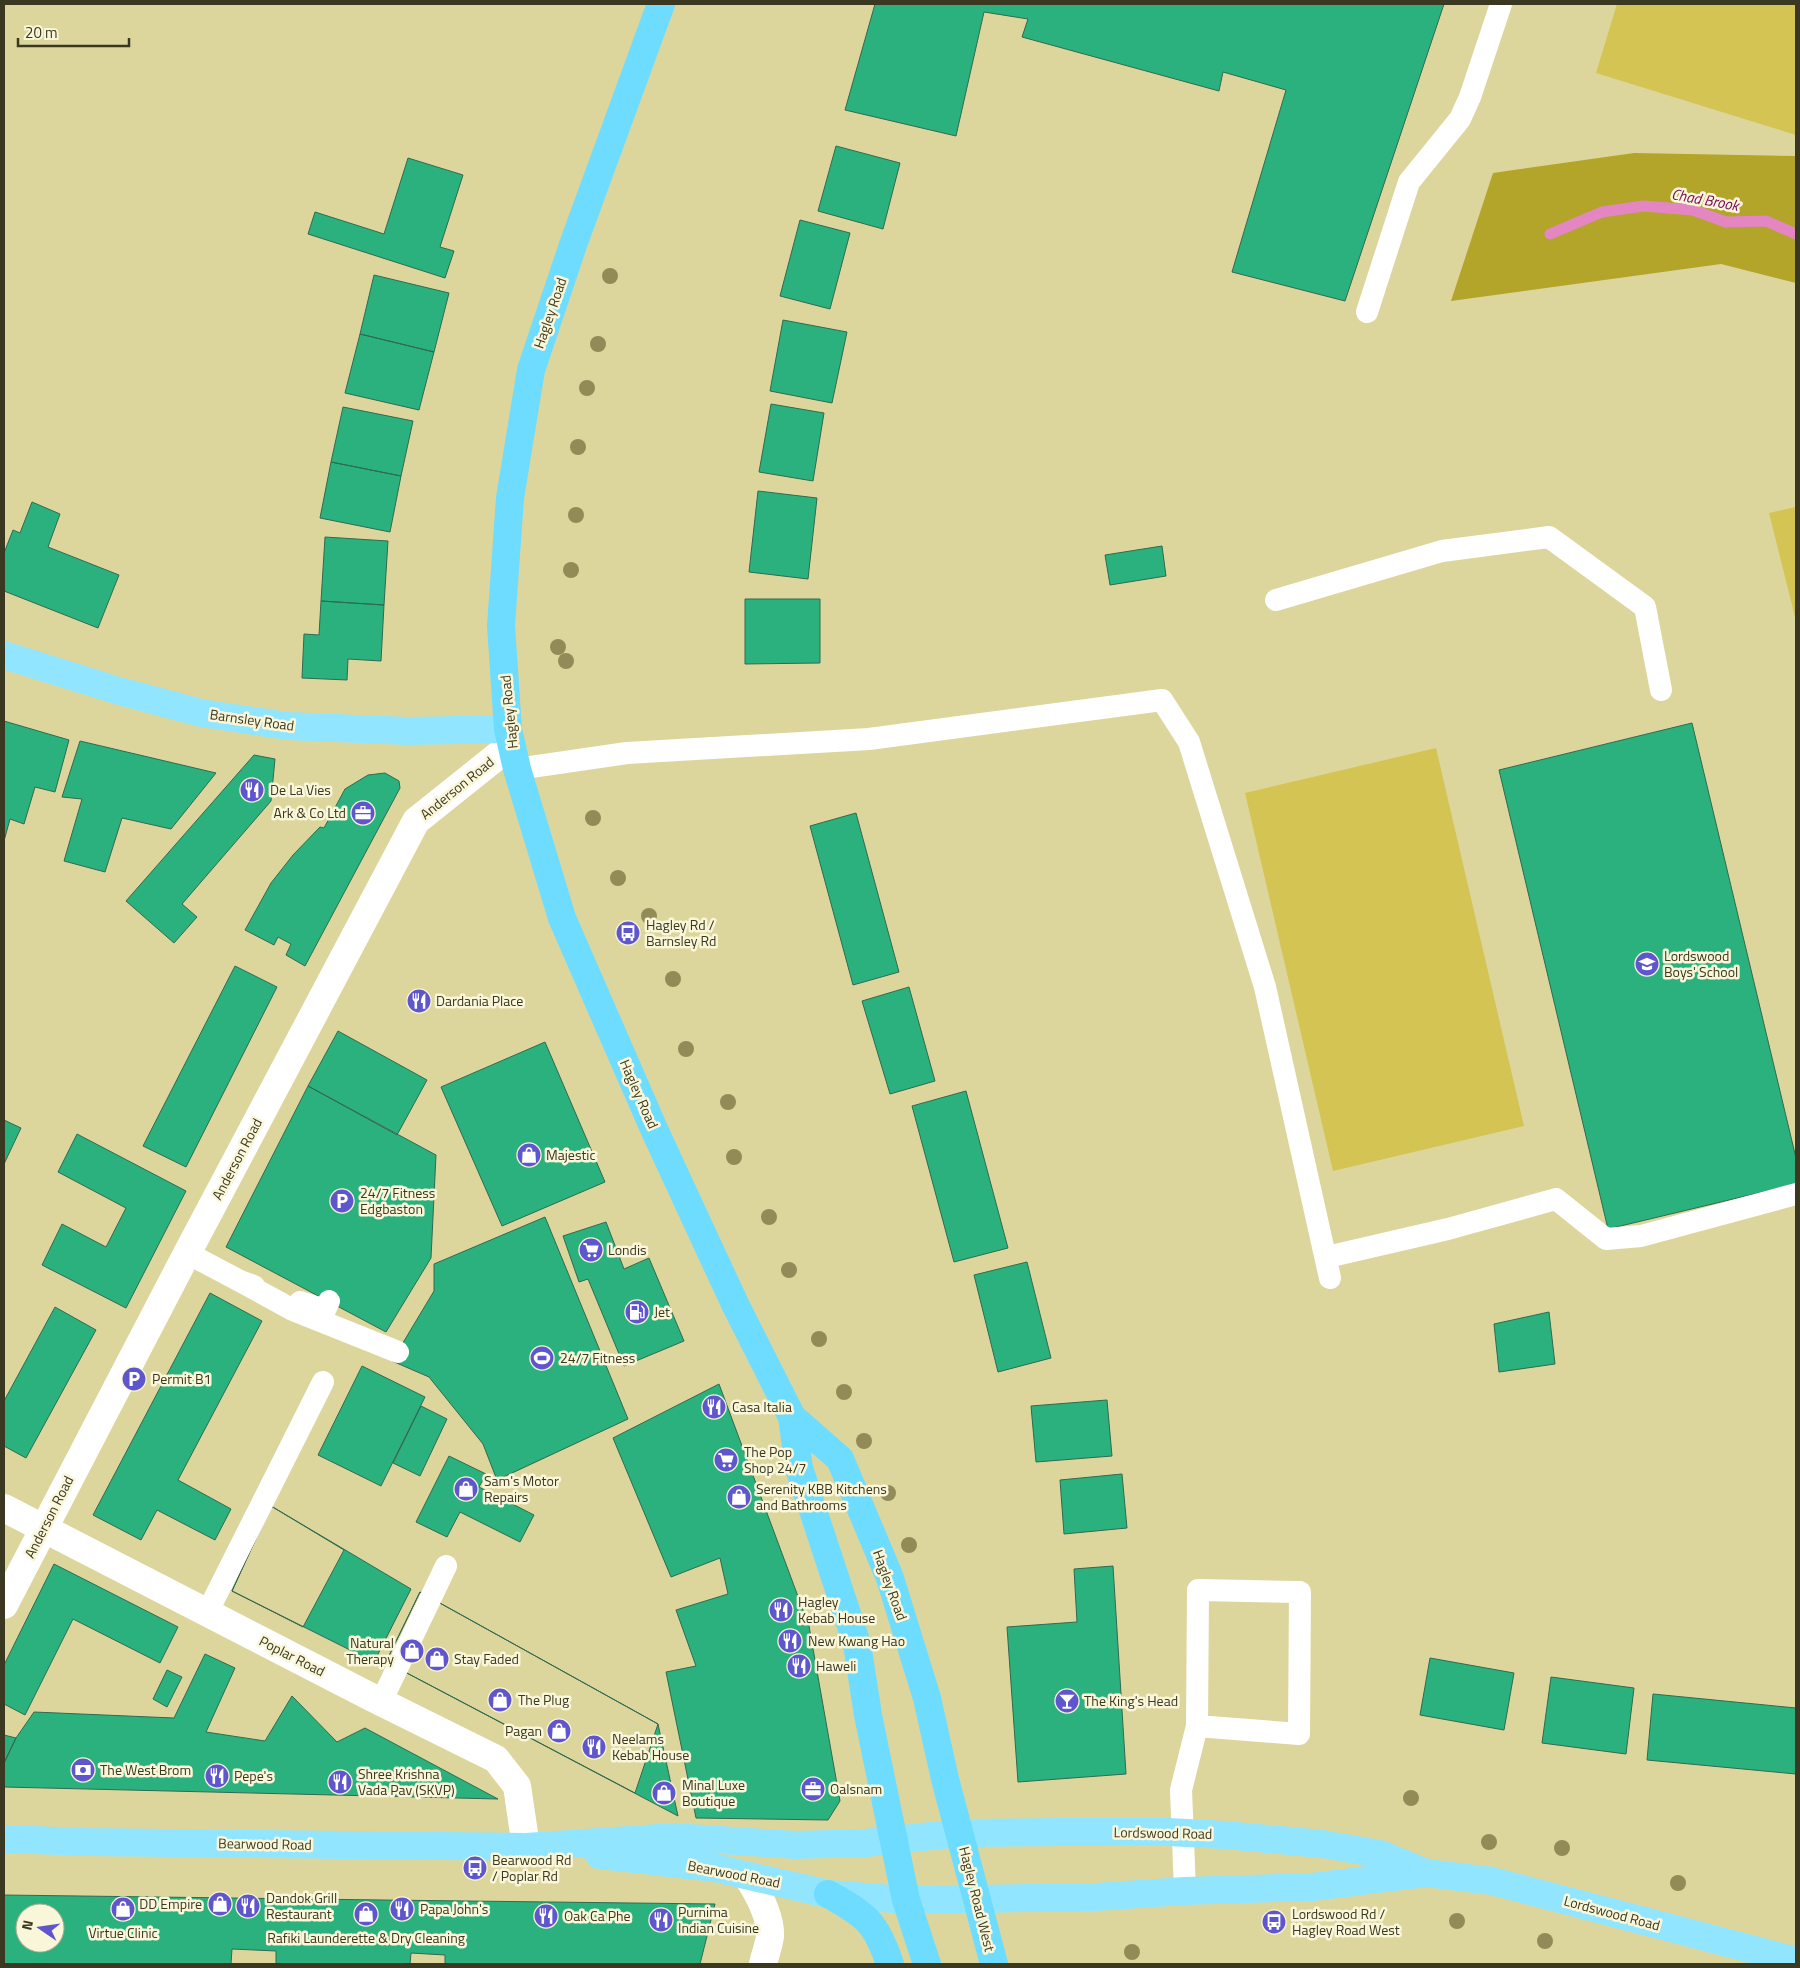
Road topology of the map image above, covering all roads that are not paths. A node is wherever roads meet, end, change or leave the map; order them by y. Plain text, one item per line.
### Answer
1 (661, 4) edge
2 (1501, 4) edge
3 (1367, 312) dead end
4 (1276, 600) dead end
5 (4, 655) edge
6 (1661, 690) dead end
7 (512, 748) junction
8 (1796, 1194) edge
9 (187, 1253) junction
10 (240, 1281) junction
11 (329, 1302) dead end
12 (398, 1352) dead end
13 (323, 1382) dead end
14 (792, 1417) junction
15 (4, 1508) edge
16 (42, 1528) junction
17 (446, 1566) dead end
18 (4, 1605) edge
19 (207, 1613) junction
20 (382, 1702) junction
21 (1197, 1726) junction
22 (960, 1833) junction
23 (1183, 1833) junction
24 (4, 1839) edge
25 (894, 1841) junction
26 (526, 1847) junction
27 (1426, 1873) junction
28 (747, 1876) junction
29 (1186, 1891) junction
30 (828, 1894) junction
31 (977, 1899) junction
32 (906, 1900) junction
33 (942, 1900) joint
34 (1796, 1961) edge
35 (763, 1964) edge
36 (890, 1964) edge
37 (927, 1964) edge
38 (994, 1964) edge

1 - 7 highway, Hagley Road
2 - 3 lane
4 - 6 lane
5 - 7 main road, Barnsley Road
7 - 8 lane
7 - 9 street, Anderson Road
7 - 14 highway, Hagley Road
9 - 10 lane
9 - 16 street, Anderson Road
10 - 11 lane
10 - 12 lane
13 - 19 lane
14 - 22 highway, Hagley Road
14 - 25 highway, Hagley Road
15 - 16 street, Poplar Road
16 - 18 street, Anderson Road
16 - 19 street, Poplar Road
17 - 20 lane
19 - 20 street, Poplar Road
20 - 26 street, Poplar Road
21 - 21 lane
21 - 23 lane
22 - 23 main road, Lordswood Road
22 - 25 main road, Lordswood Road
22 - 31 highway, Hagley Road West
23 - 27 main road, Lordswood Road
23 - 29 lane
24 - 26 main road, Bearwood Road
25 - 26 main road, Bearwood Road
25 - 32 highway
26 - 28 main road, Bearwood Road
27 - 29 main road, Lordswood Road
27 - 34 main road, Lordswood Road
28 - 30 main road, Bearwood Road
28 - 35 street
29 - 31 main road, Lordswood Road
30 - 32 main road, Bearwood Road
30 - 36 highway
31 - 33 main road, Lordswood Road
31 - 38 highway, Hagley Road West
32 - 33 main road, Bearwood Road
32 - 37 highway

